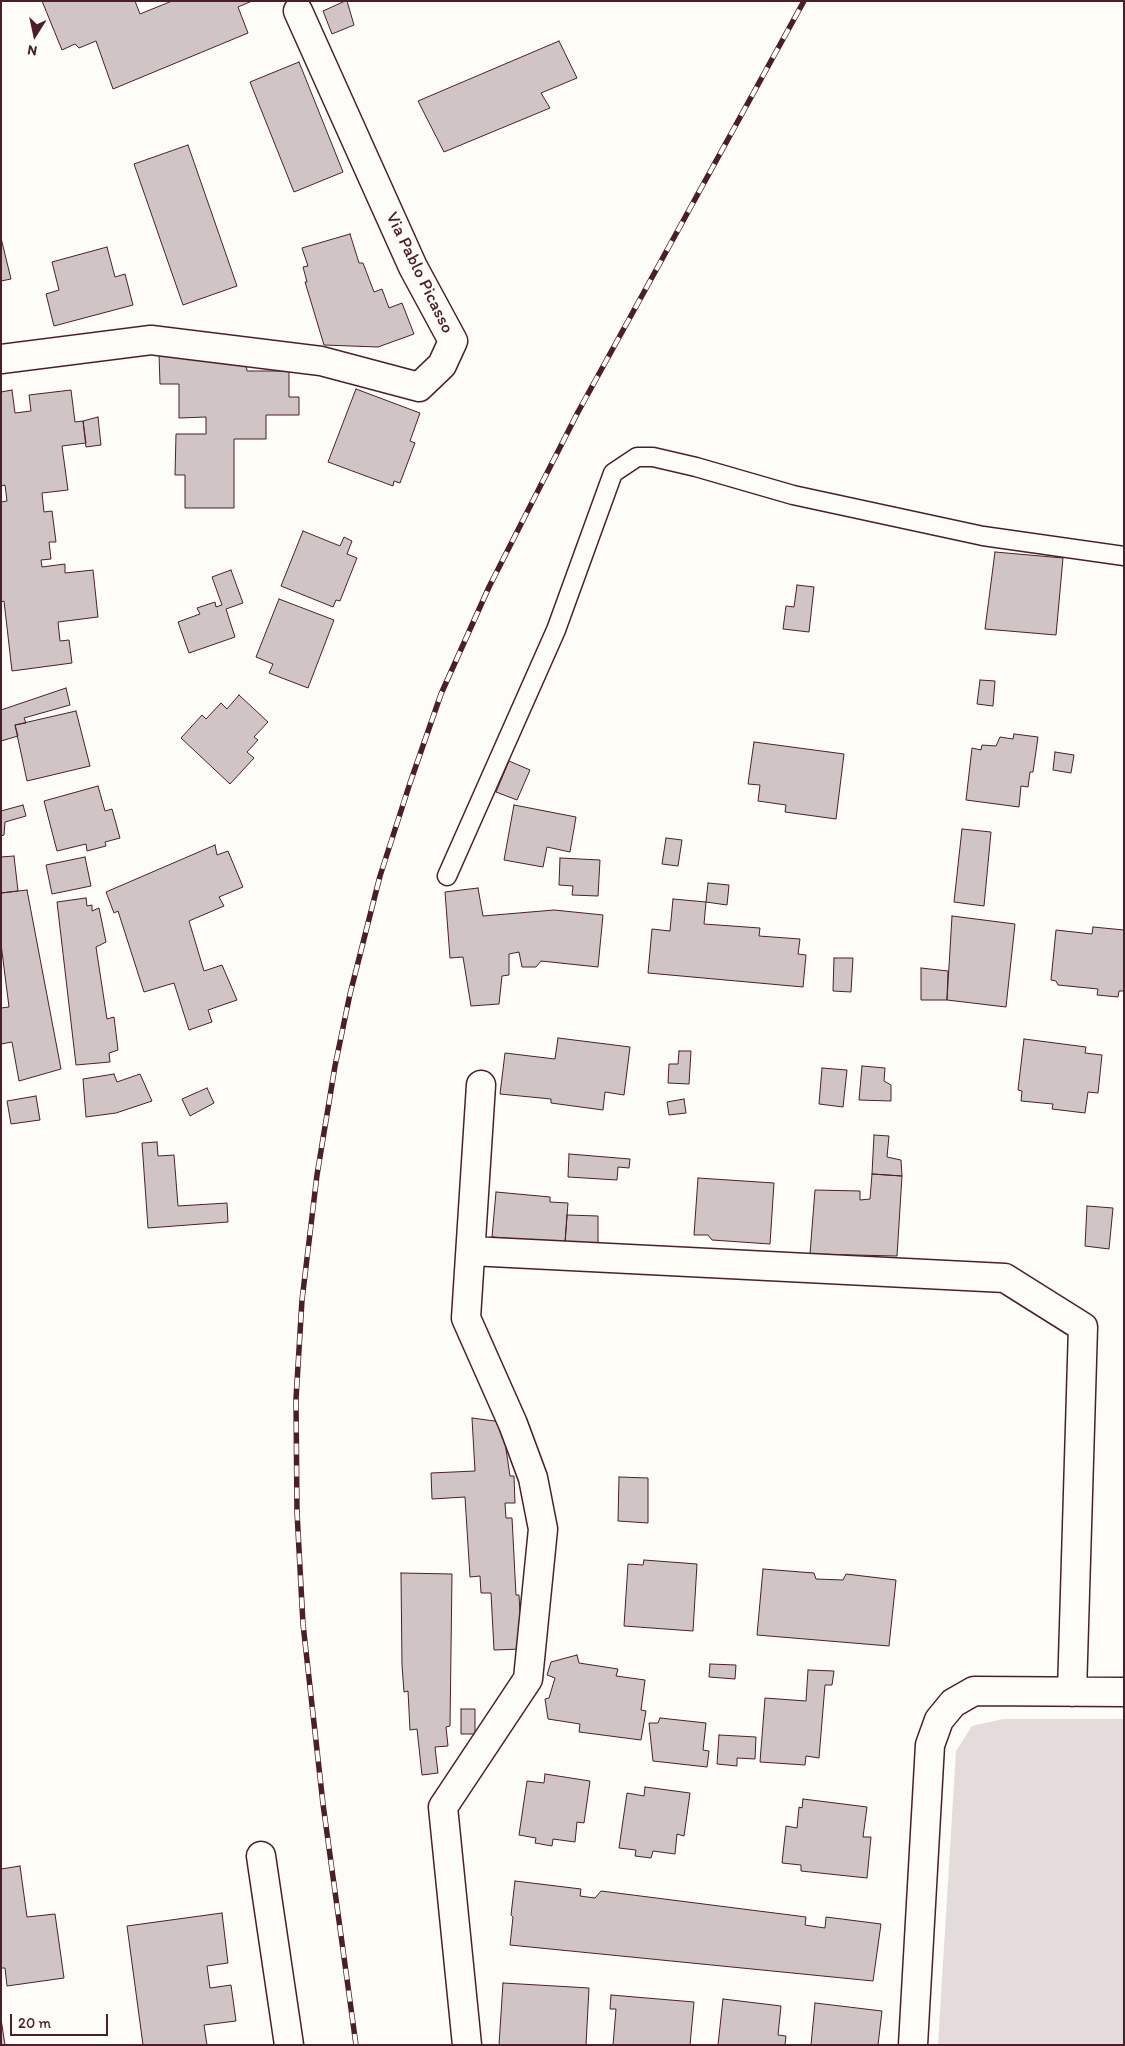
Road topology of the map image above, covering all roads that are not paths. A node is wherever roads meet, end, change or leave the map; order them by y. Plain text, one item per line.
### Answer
1 (298, 11) dead end
2 (1, 359) edge
3 (1124, 556) edge
4 (447, 876) dead end
5 (481, 1085) dead end
6 (470, 1251) junction
7 (1072, 1692) junction
8 (1124, 1692) edge
9 (261, 1856) dead end
10 (289, 2045) edge
11 (467, 2045) edge
12 (913, 2045) edge

1 - 2 street, Via Pablo Picasso
3 - 4 lane
5 - 6 street
6 - 7 street
6 - 11 street
7 - 8 street
7 - 12 street
9 - 10 street

